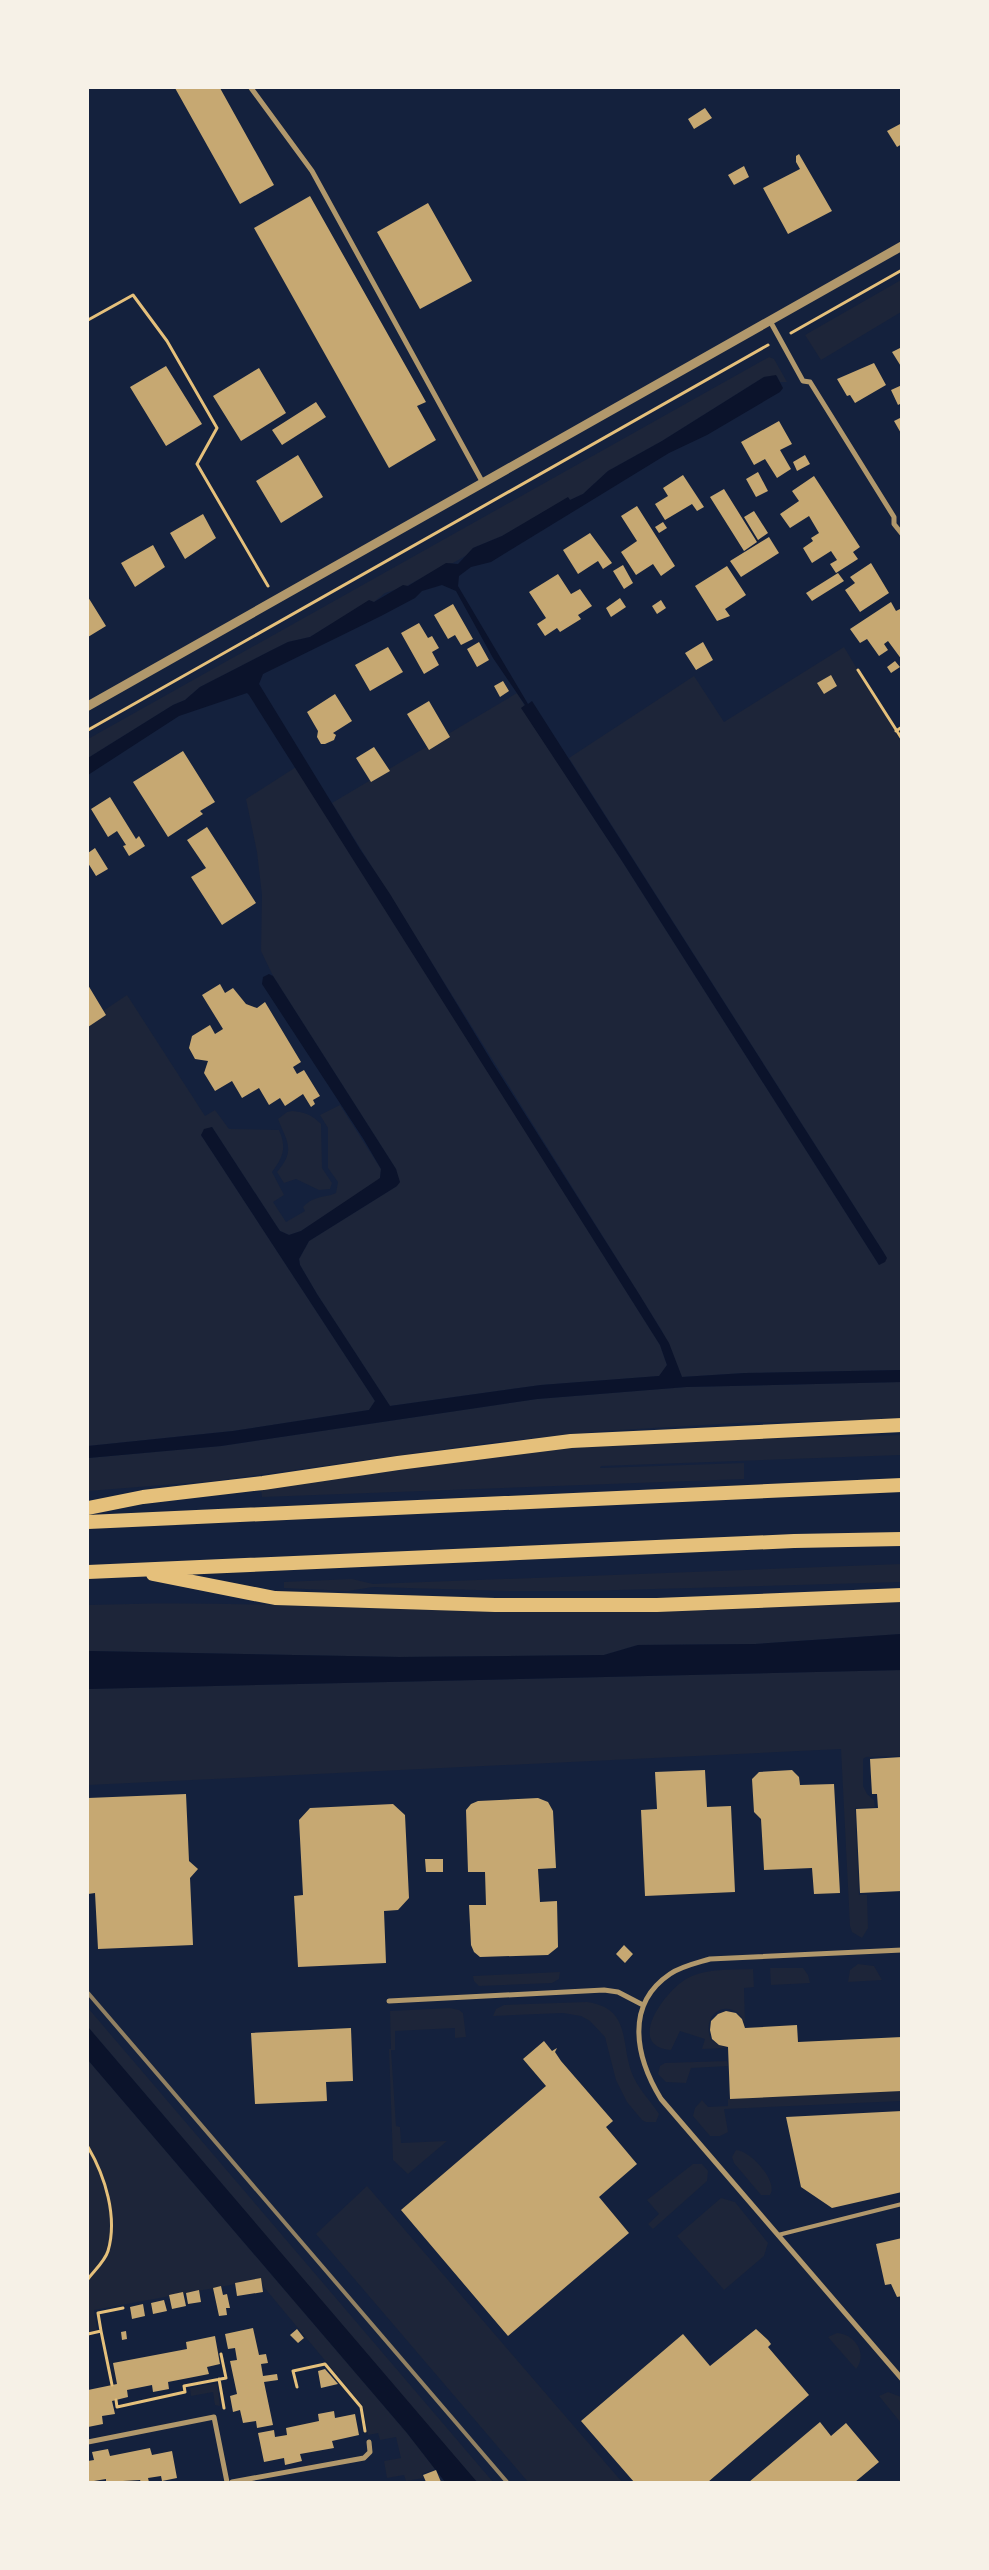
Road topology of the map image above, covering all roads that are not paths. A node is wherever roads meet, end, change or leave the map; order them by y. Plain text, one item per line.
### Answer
1 (251, 88) edge
2 (902, 246) edge
3 (769, 320) junction
4 (483, 483) junction
5 (902, 534) edge
6 (88, 706) edge
7 (902, 1426) edge
8 (902, 1486) edge
9 (88, 1508) edge
10 (88, 1522) edge
11 (902, 1539) edge
12 (130, 1569) junction
13 (88, 1572) edge
14 (902, 1595) edge
15 (902, 1950) edge
16 (389, 2001) dead end
17 (643, 2005) junction
18 (902, 2204) edge
19 (778, 2235) junction
20 (902, 2379) edge
21 (88, 2442) edge
22 (370, 2442) road end
23 (228, 2482) edge
24 (232, 2482) edge

1 - 4 street
2 - 3 street
3 - 4 street
3 - 5 street
4 - 6 street
7 - 9 highway
8 - 10 highway
11 - 12 highway
12 - 13 highway
12 - 14 highway
15 - 17 street
16 - 17 street
17 - 19 street
18 - 19 lane
19 - 20 street
21 - 23 street
22 - 24 street

